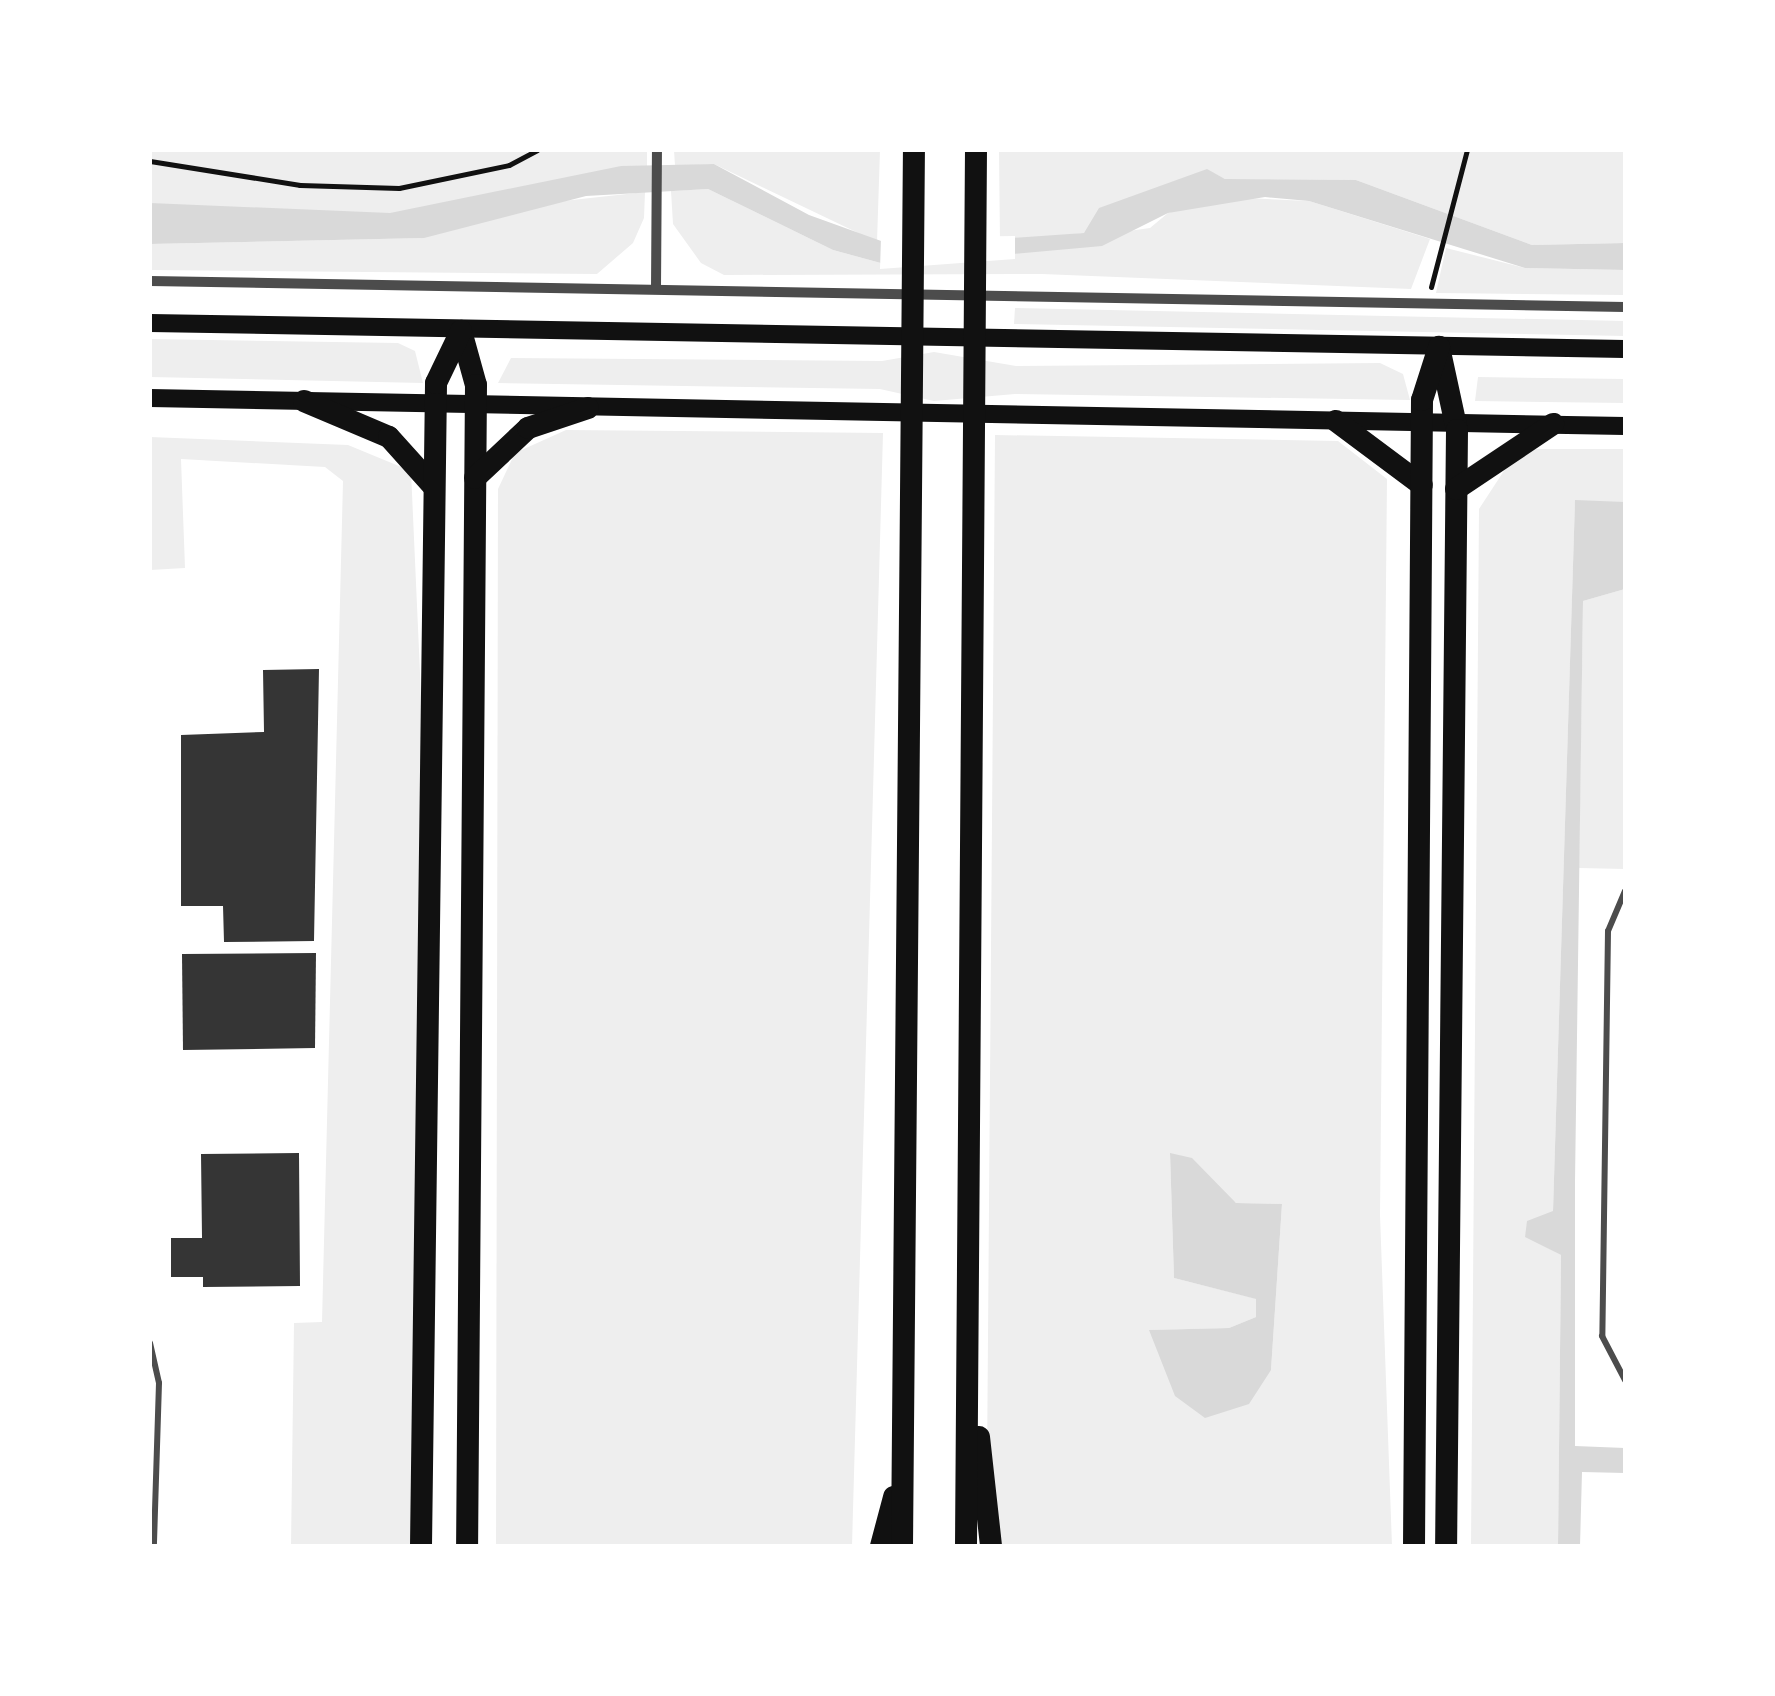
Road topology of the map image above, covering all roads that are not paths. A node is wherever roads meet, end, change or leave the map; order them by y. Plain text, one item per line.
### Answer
1 (914, 150) edge
2 (976, 150) edge
3 (658, 155) edge
4 (150, 281) edge
5 (656, 288) junction
6 (1625, 307) edge
7 (150, 323) edge
8 (460, 330) junction
9 (1439, 347) junction
10 (1625, 349) edge
11 (150, 398) edge
12 (304, 402) junction
13 (435, 404) junction
14 (476, 405) junction
15 (588, 408) junction
16 (1336, 421) junction
17 (1422, 422) junction
18 (1456, 422) junction
19 (1552, 424) junction
20 (1625, 426) edge
21 (475, 478) junction
22 (1422, 485) junction
23 (434, 487) junction
24 (1456, 489) junction
25 (1625, 891) edge
26 (967, 1329) junction
27 (150, 1343) edge
28 (1625, 1380) edge
29 (903, 1460) junction
30 (154, 1546) edge
31 (421, 1546) edge
32 (467, 1546) edge
33 (881, 1546) edge
34 (902, 1546) edge
35 (966, 1546) edge
36 (991, 1546) edge
37 (1414, 1546) edge
38 (1446, 1546) edge

1 - 29 highway
2 - 26 highway
3 - 5 street
4 - 5 street
5 - 6 street
7 - 8 main road
8 - 9 main road
8 - 13 highway
8 - 14 highway
9 - 10 main road
9 - 17 highway
9 - 18 highway
11 - 12 main road
12 - 13 main road
12 - 23 highway
13 - 14 main road
13 - 23 highway
14 - 15 main road
14 - 21 highway
15 - 16 main road
15 - 21 highway
16 - 17 main road
16 - 22 highway
17 - 18 main road
17 - 22 highway
18 - 19 main road
18 - 24 highway
19 - 20 main road
19 - 24 highway
21 - 32 highway
22 - 37 highway
23 - 31 highway
24 - 38 highway
25 - 28 lane
26 - 35 highway
26 - 36 highway
27 - 30 lane
29 - 33 highway
29 - 34 highway

